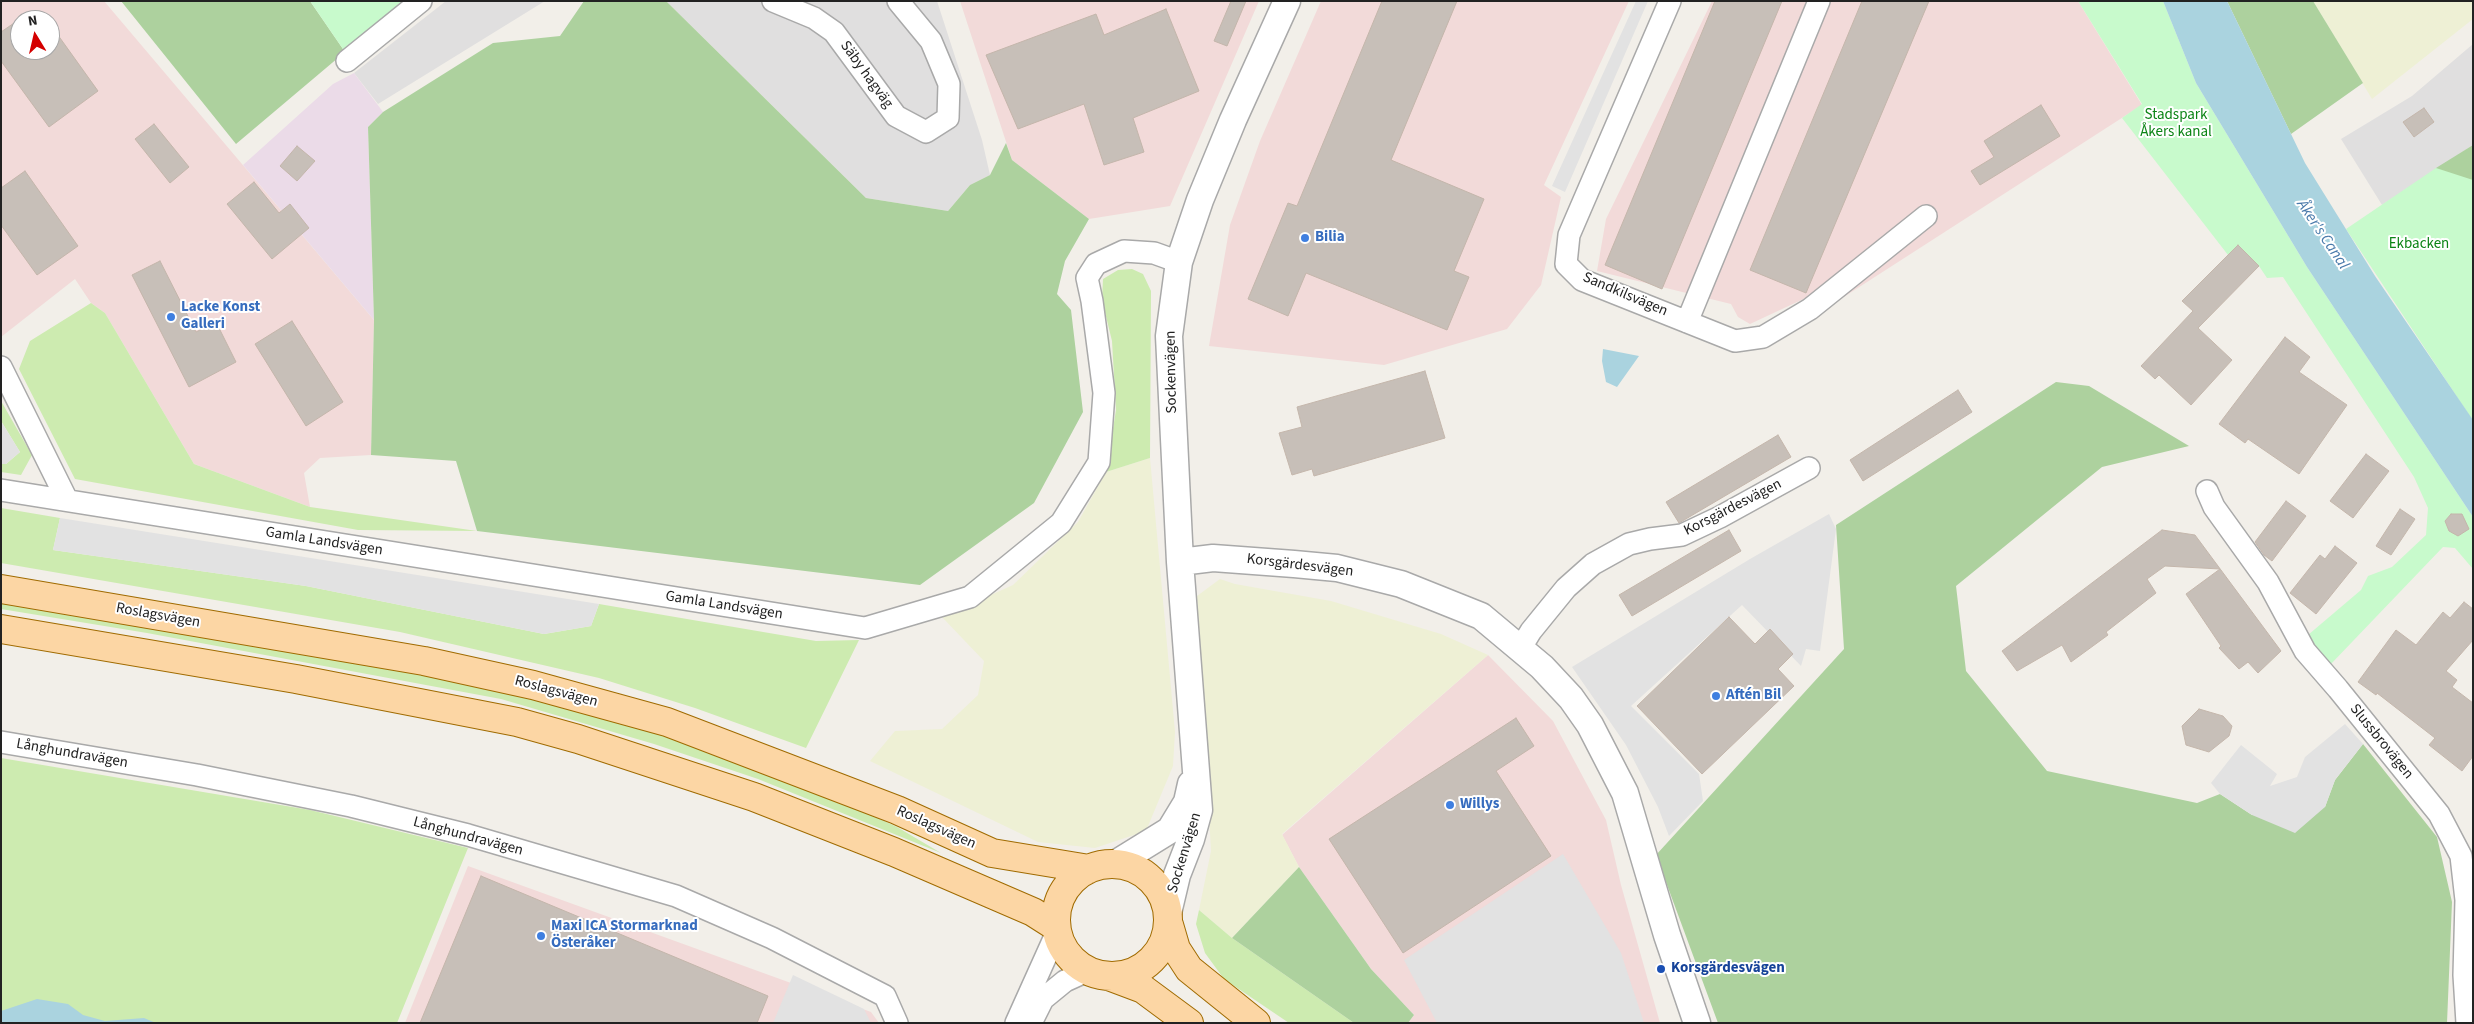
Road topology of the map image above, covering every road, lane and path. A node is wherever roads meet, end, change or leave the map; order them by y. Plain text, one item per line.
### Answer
1 (421, 1) edge
2 (773, 1) edge
3 (898, 1) edge
4 (1287, 1) edge
5 (1670, 1) edge
6 (1819, 1) edge
7 (347, 61) dead end
8 (1926, 216) dead end
9 (1179, 262) junction
10 (1687, 322) junction
11 (1, 367) edge
12 (1809, 468) dead end
13 (1, 490) edge
14 (2207, 492) dead end
15 (67, 500) junction
16 (1180, 562) junction
17 (1, 589) edge
18 (1, 629) edge
19 (1520, 649) junction
20 (1, 742) edge
21 (1196, 764) junction
22 (1102, 866) junction
23 (1169, 919) junction
24 (1056, 929) junction
25 (1099, 974) junction
26 (898, 1023) edge
27 (1016, 1023) edge
28 (1031, 1023) edge
29 (1189, 1023) edge
30 (1256, 1023) edge
31 (1697, 1023) edge
32 (2467, 1023) edge

1 - 7 street
2 - 3 street, Säby hagväg
4 - 9 street, Sockenvägen
5 - 10 street, Sandkilsvägen
6 - 10 street
8 - 10 street, Sandkilsvägen
9 - 15 street, Gamla Landsvägen
9 - 16 street, Sockenvägen
11 - 15 street
12 - 19 street, Korsgärdesvägen
13 - 15 street, Gamla Landsvägen
14 - 32 street, Slussbrovägen
16 - 19 street, Korsgärdesvägen
16 - 21 street, Sockenvägen
17 - 22 main road, Roslagsvägen
18 - 24 main road
19 - 31 street, Korsgärdesvägen
20 - 26 street, Långhundravägen
21 - 22 street, Sockenvägen
21 - 23 street, Sockenvägen
22 - 23 main road
22 - 24 main road
23 - 25 main road
23 - 30 main road
24 - 25 main road
24 - 27 street
25 - 28 street
25 - 29 main road

